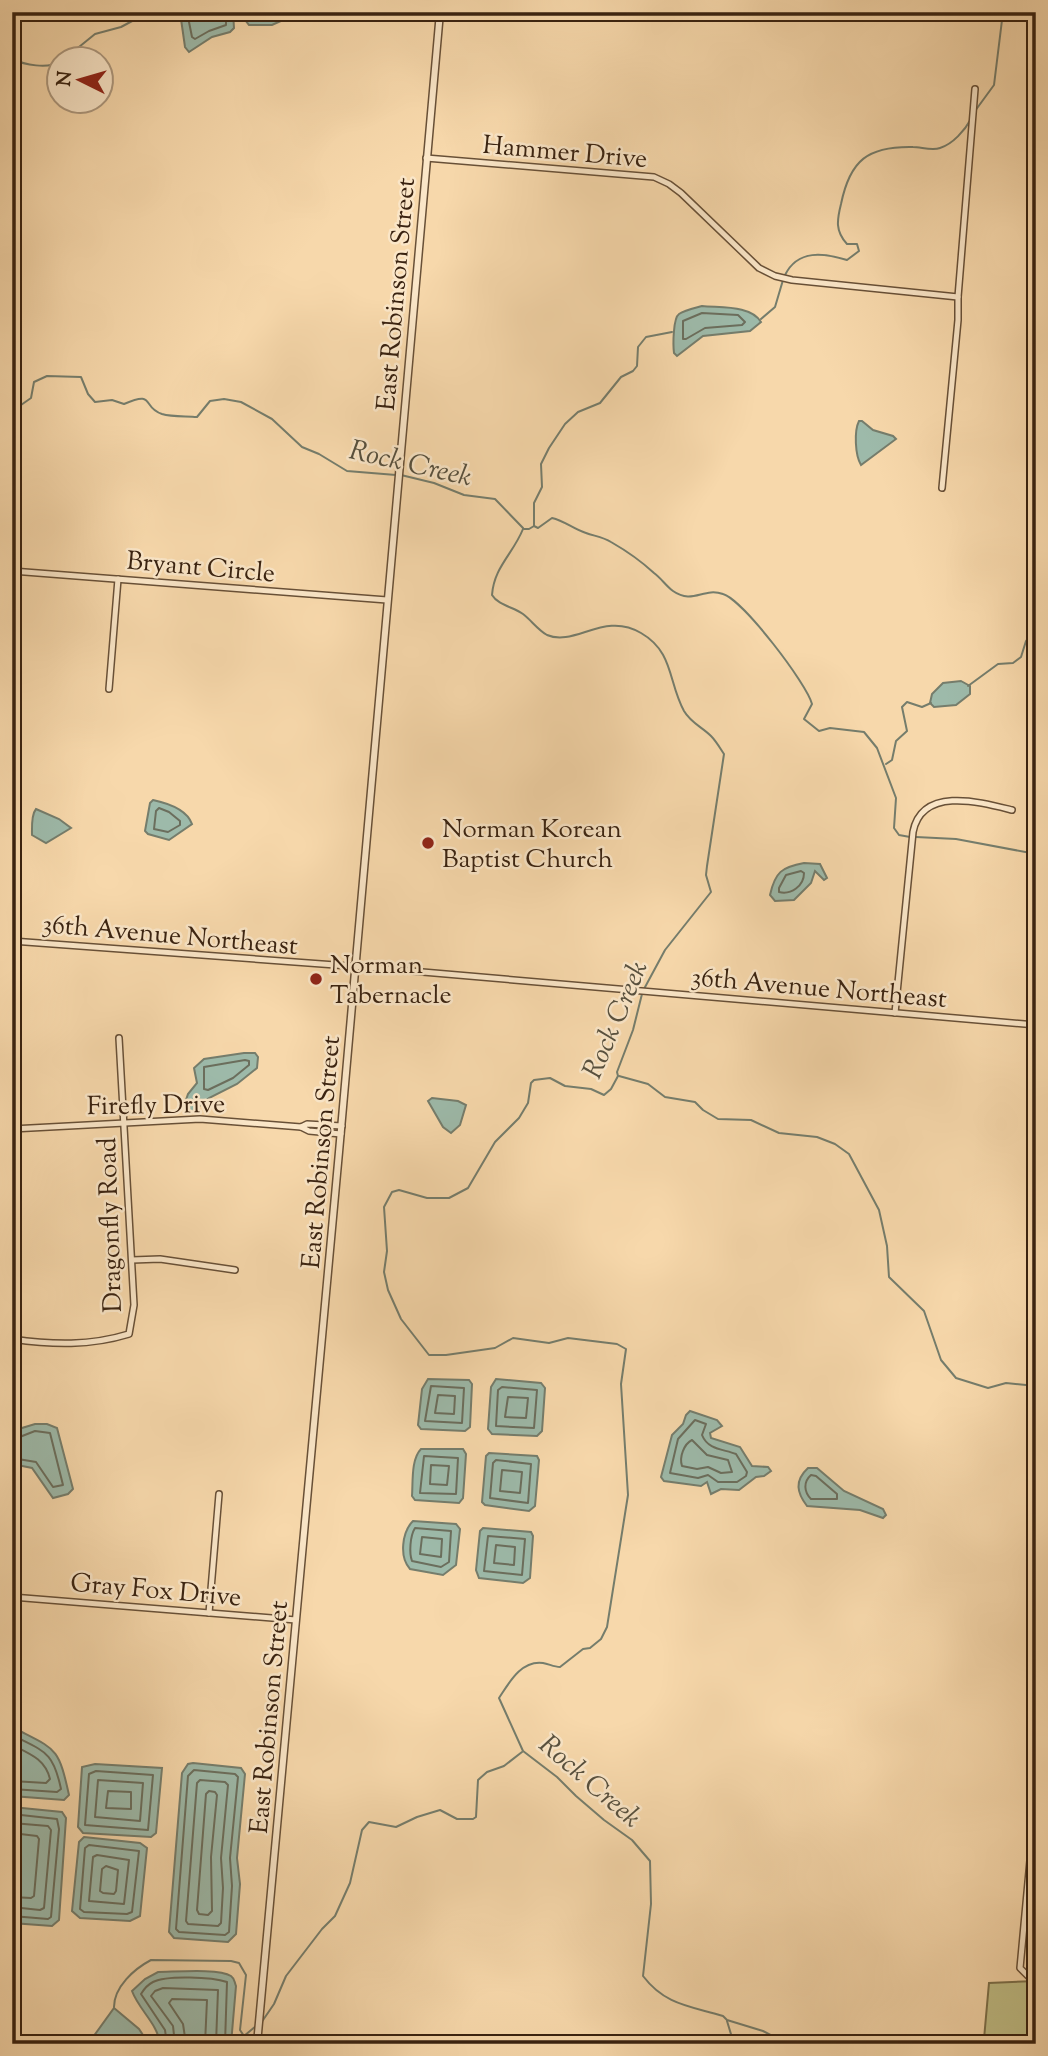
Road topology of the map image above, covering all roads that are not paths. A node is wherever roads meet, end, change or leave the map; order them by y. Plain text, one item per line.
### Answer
1 (440, 12) edge
2 (975, 89) dead end
3 (426, 158) junction
4 (958, 297) junction
5 (942, 488) dead end
6 (12, 570) edge
7 (118, 579) junction
8 (387, 600) junction
9 (109, 689) dead end
10 (1012, 810) dead end
11 (12, 941) edge
12 (355, 967) junction
13 (895, 1013) junction
14 (1036, 1025) edge
15 (119, 1038) dead end
16 (124, 1122) junction
17 (12, 1129) edge
18 (341, 1130) junction
19 (132, 1260) junction
20 (235, 1270) dead end
21 (12, 1339) edge
22 (219, 1494) dead end
23 (12, 1597) edge
24 (209, 1613) junction
25 (296, 1620) junction
26 (1032, 1839) dead end
27 (1036, 1976) edge
28 (257, 2044) edge

1 - 3 street, East Robinson Street
2 - 4 street
3 - 4 street, Hammer Drive
3 - 8 street, East Robinson Street
4 - 5 street
6 - 7 street, Bryant Circle
7 - 8 street, Bryant Circle
7 - 9 street
8 - 12 street, East Robinson Street
10 - 13 street
11 - 12 street, 36th Avenue Northeast
12 - 13 street, 36th Avenue Northeast
12 - 18 street, East Robinson Street
13 - 14 street, 36th Avenue Northeast
15 - 16 street, Dragonfly Road
16 - 17 street, Firefly Drive
16 - 18 street, Firefly Drive
16 - 19 street, Dragonfly Road
18 - 25 street, East Robinson Street
19 - 20 street
19 - 21 street, Dragonfly Road
22 - 24 street
23 - 24 street, Gray Fox Drive
24 - 25 street, Gray Fox Drive
25 - 28 street, East Robinson Street
26 - 27 street

